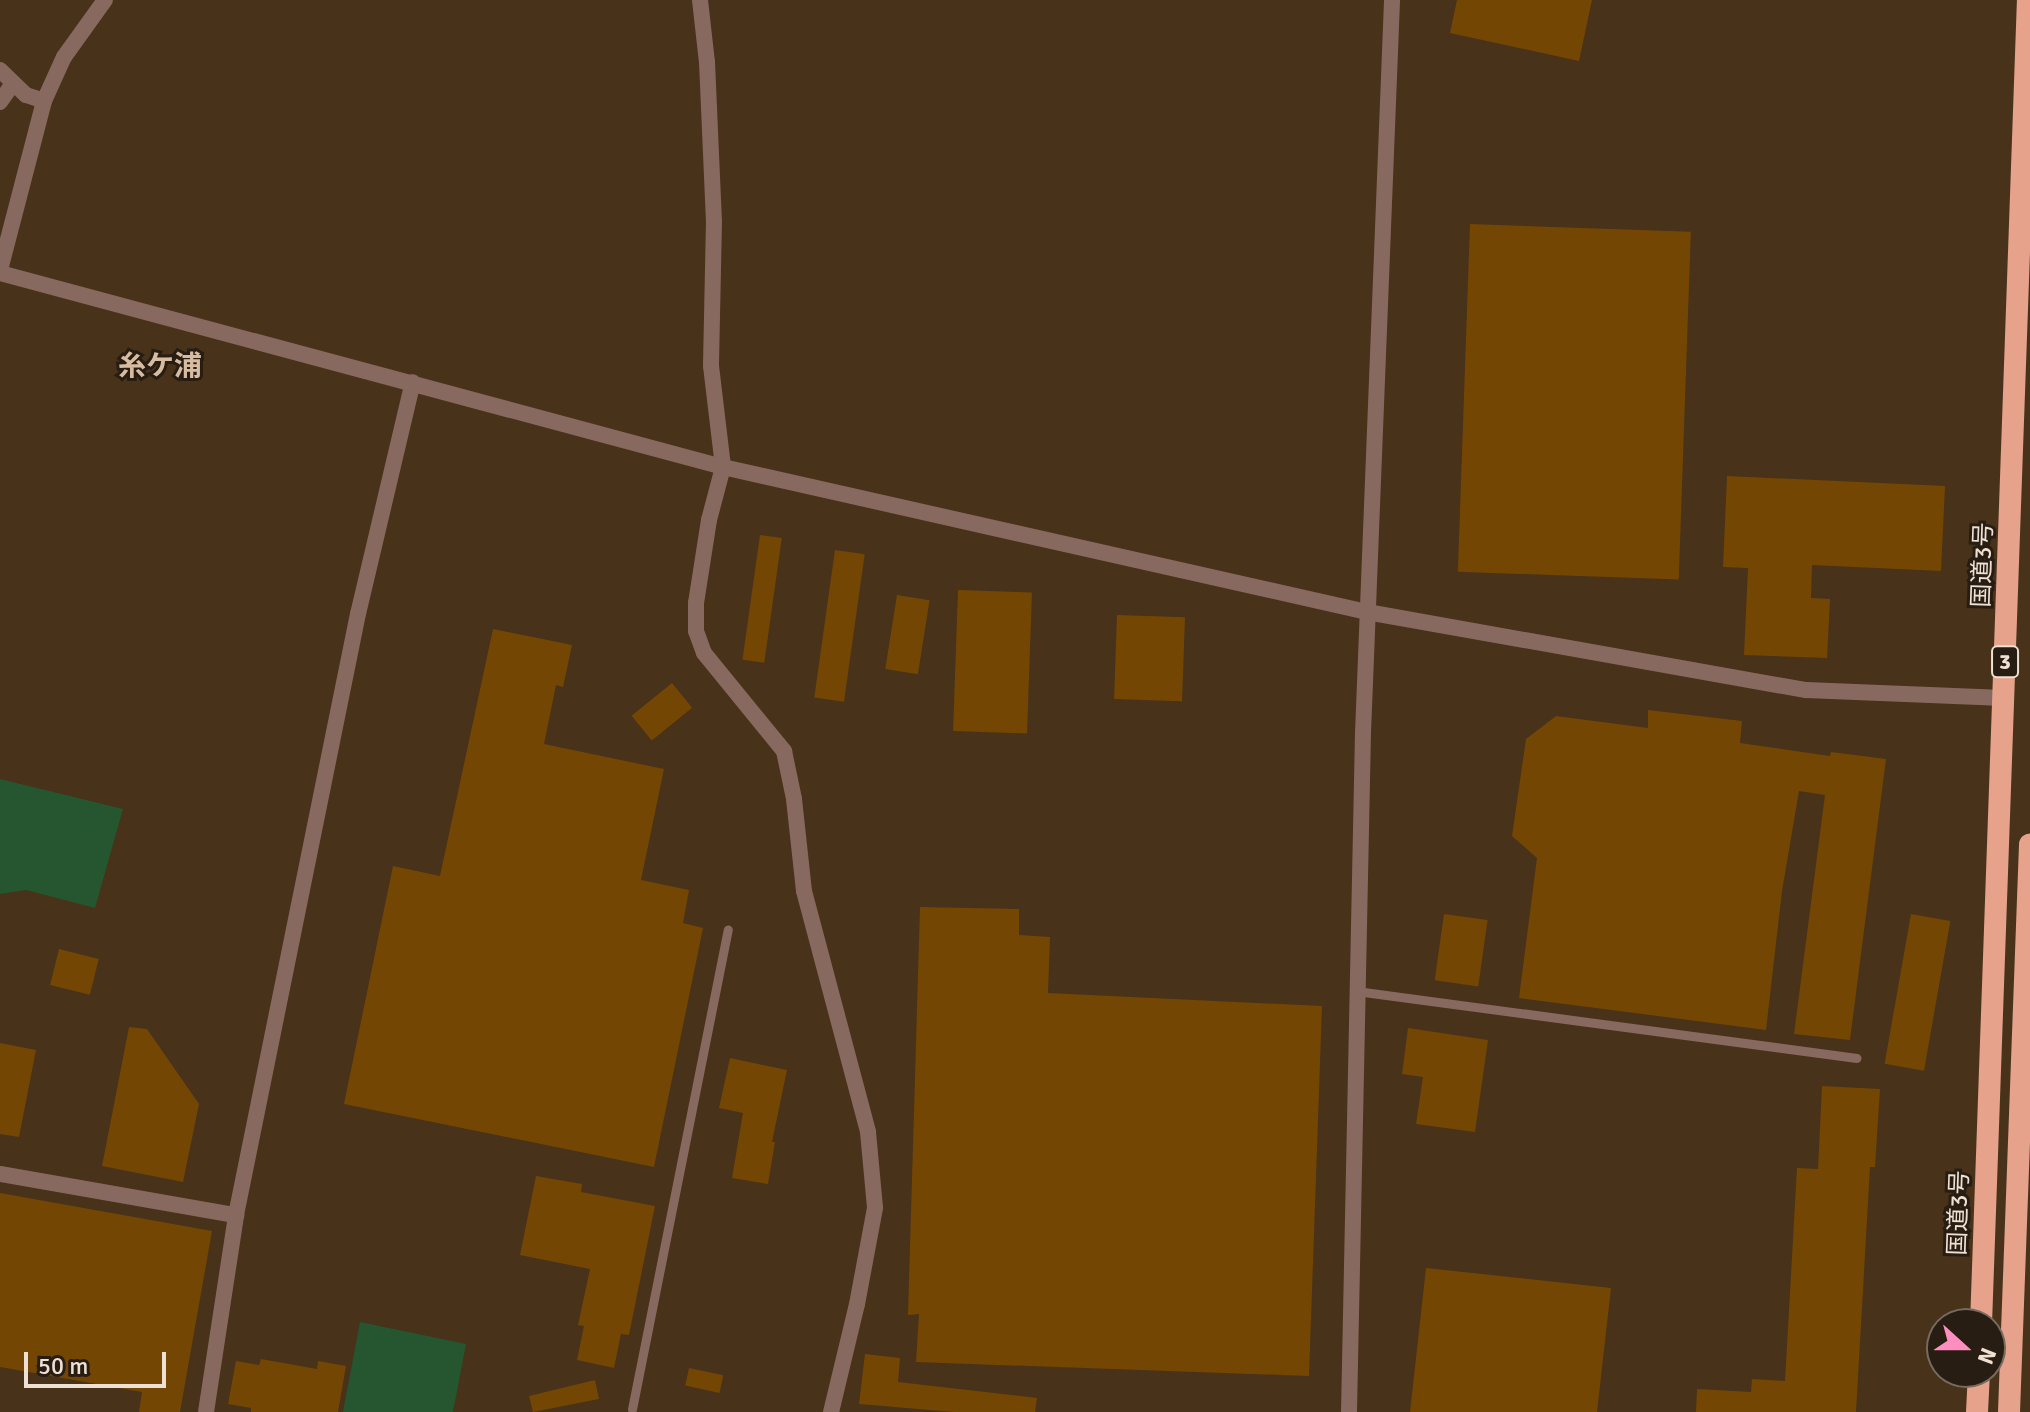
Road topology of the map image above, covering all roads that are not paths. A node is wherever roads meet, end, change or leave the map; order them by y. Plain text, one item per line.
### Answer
1 (105, 0) edge
2 (700, 0) edge
3 (1392, 0) edge
4 (2028, 0) edge
5 (0, 70) edge
6 (12, 85) junction
7 (44, 101) junction
8 (0, 102) edge
9 (0, 272) edge
10 (413, 382) junction
11 (723, 467) junction
12 (1367, 612) junction
13 (2004, 698) junction
14 (2030, 844) edge
15 (728, 930) dead end
16 (1356, 991) junction
17 (1857, 1058) dead end
18 (0, 1174) edge
19 (236, 1215) junction
20 (1982, 1308) edge
21 (1978, 1388) edge
22 (632, 1409) dead end
23 (206, 1412) edge
24 (831, 1412) edge
25 (1349, 1412) edge
26 (1977, 1412) edge
27 (2009, 1412) edge

1 - 7 street
2 - 11 street
3 - 12 street
4 - 13 highway, 国道3号 / 3
5 - 6 street
6 - 7 street
6 - 8 street
7 - 9 street
9 - 10 street
10 - 11 street
10 - 19 street
11 - 12 street
11 - 24 street
12 - 13 street
12 - 16 street
13 - 20 highway, 国道3号 / 3
14 - 27 highway
15 - 22 lane
16 - 17 lane
16 - 25 street
18 - 19 street
19 - 23 street
21 - 26 highway

